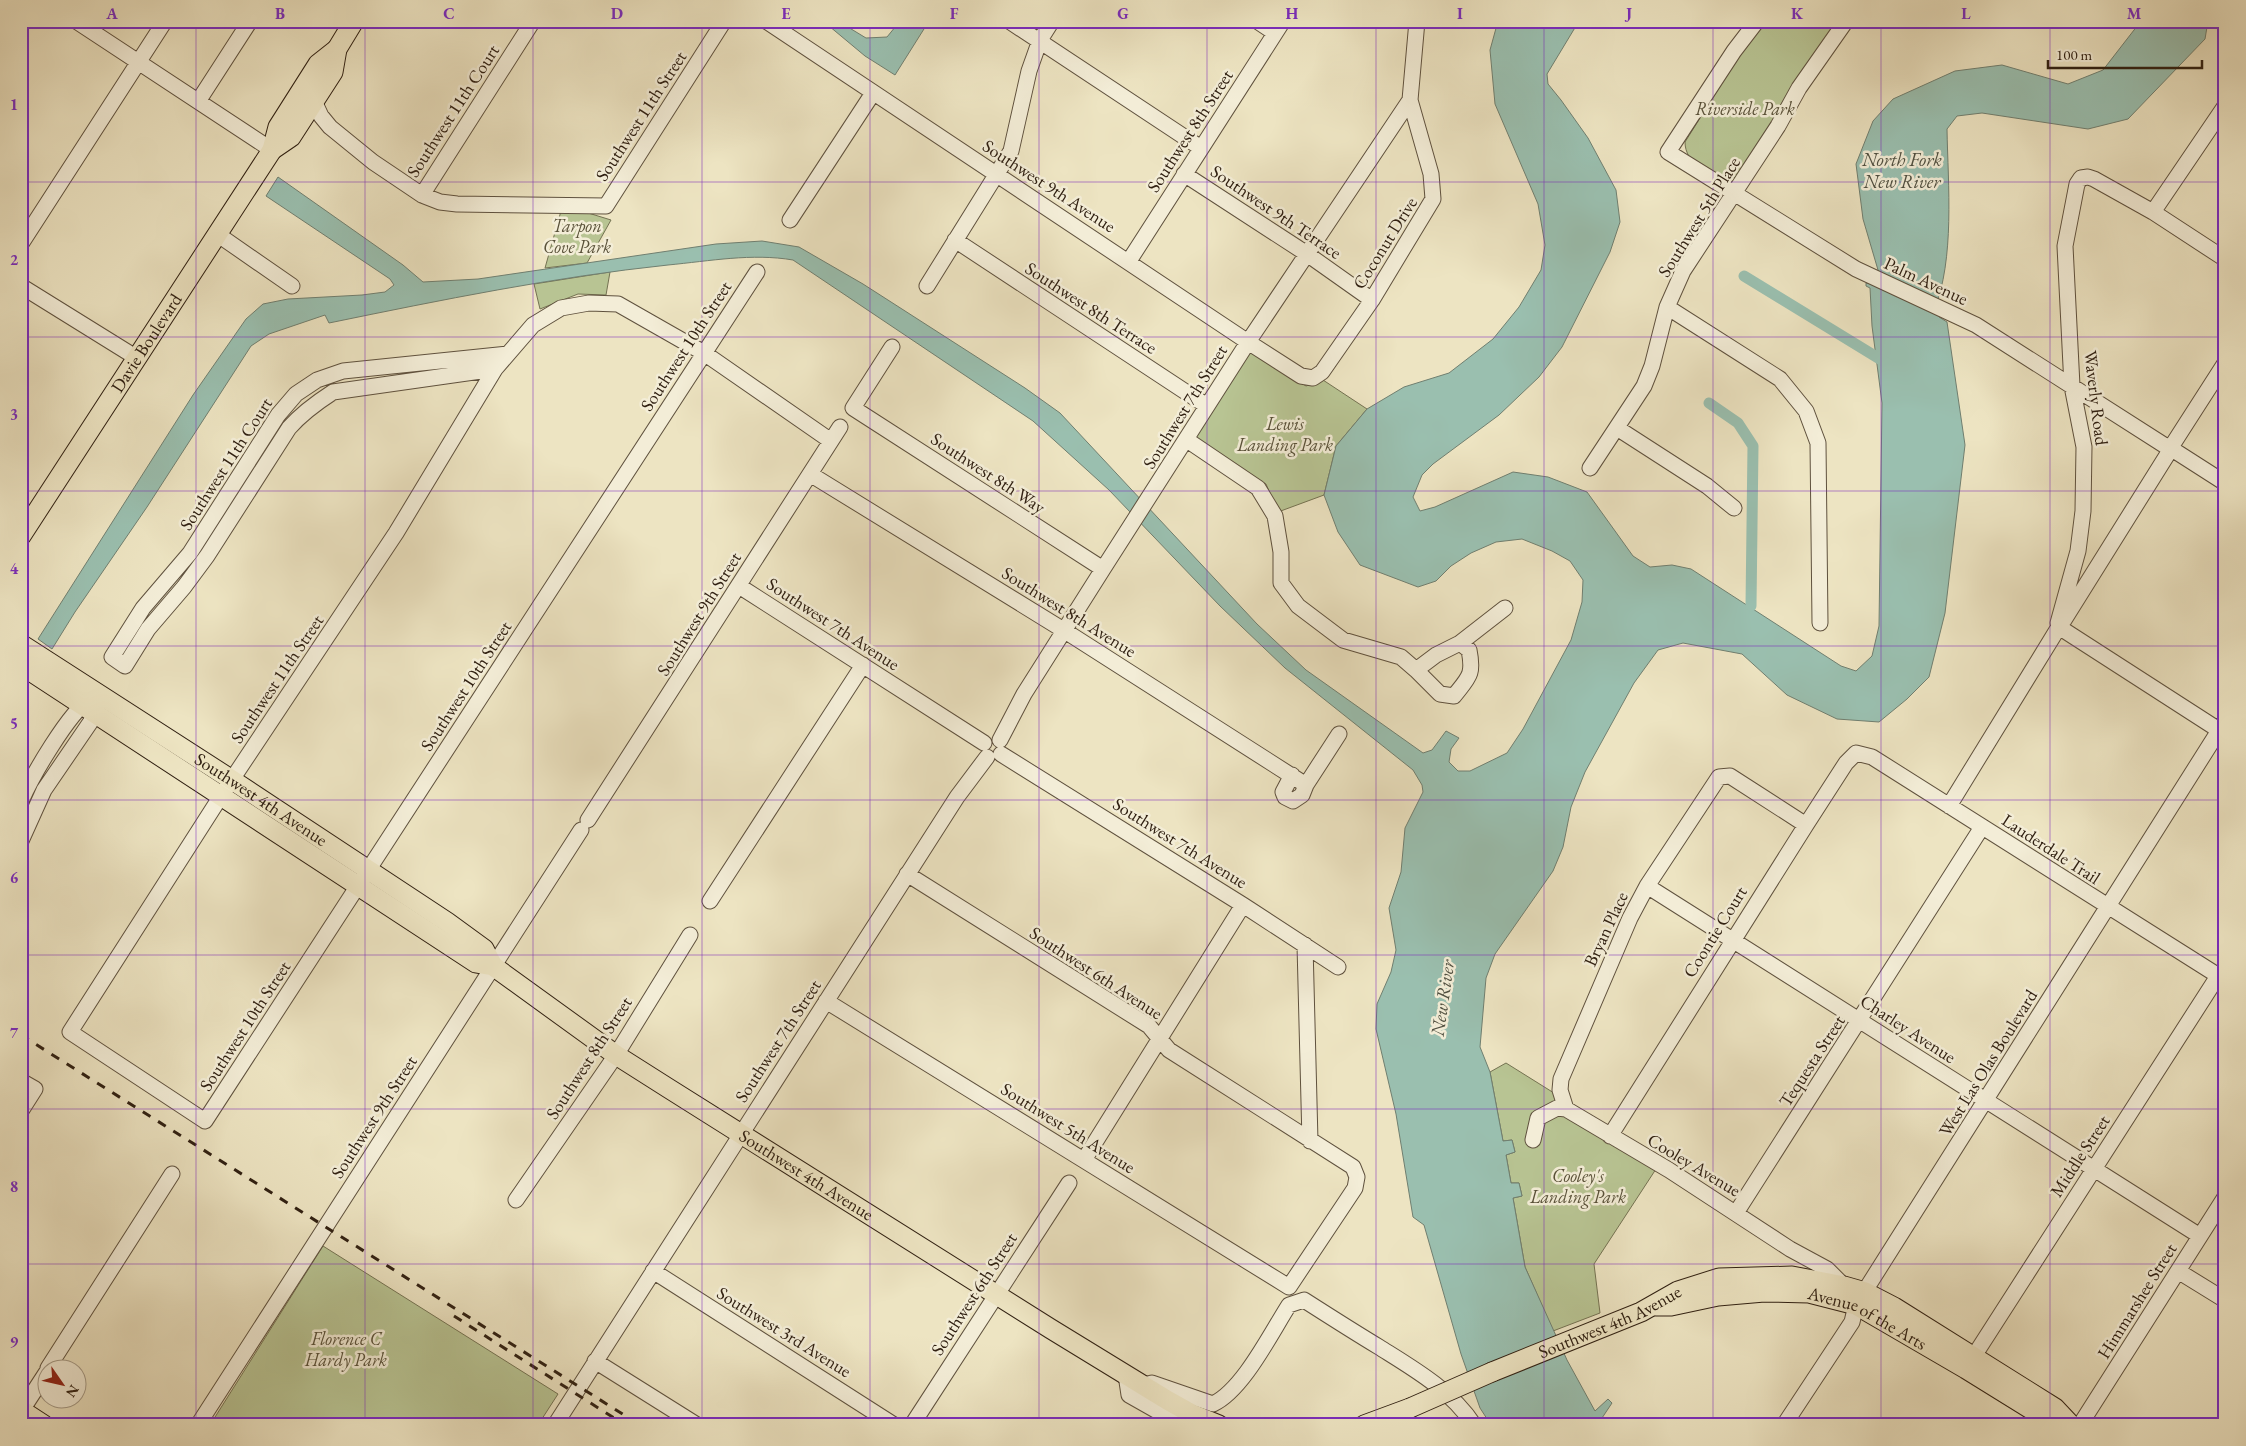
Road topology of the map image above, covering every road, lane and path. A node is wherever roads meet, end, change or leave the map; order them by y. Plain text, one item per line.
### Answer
1 (76, 21) edge
2 (165, 21) edge
3 (250, 21) edge
4 (354, 21) edge
5 (533, 21) edge
6 (724, 21) edge
7 (767, 21) edge
8 (1009, 21) edge
9 (1052, 21) edge
10 (1257, 21) edge
11 (1417, 21) edge
12 (1757, 21) edge
13 (1846, 21) edge
14 (1279, 27) edge
15 (1040, 40) junction
16 (337, 49) junction
17 (139, 62) junction
18 (873, 93) junction
19 (199, 100) junction
20 (1410, 100) junction
21 (314, 101) junction
22 (2225, 106) edge
23 (1200, 148) junction
24 (272, 150) junction
25 (1184, 174) junction
26 (997, 176) junction
27 (1734, 194) junction
28 (422, 195) junction
29 (2153, 212) junction
30 (790, 220) dead end
31 (217, 234) junction
32 (955, 240) junction
33 (21, 244) edge
34 (1308, 254) junction
35 (2225, 259) edge
36 (1129, 261) junction
37 (757, 272) dead end
38 (21, 286) edge
39 (292, 286) dead end
40 (927, 286) dead end
41 (1372, 300) junction
42 (1667, 307) junction
43 (1248, 342) junction
44 (892, 347) dead end
45 (704, 353) junction
46 (508, 354) junction
47 (136, 358) junction
48 (2225, 363) edge
49 (496, 369) junction
50 (1313, 378) joint
51 (2072, 386) junction
52 (1207, 406) junction
53 (840, 427) dead end
54 (1617, 428) junction
55 (1187, 440) junction
56 (831, 441) junction
57 (260, 443) junction
58 (2171, 448) junction
59 (274, 452) junction
60 (1590, 468) dead end
61 (810, 474) junction
62 (2225, 484) edge
63 (1734, 508) dead end
64 (21, 536) edge
65 (1103, 569) junction
66 (739, 586) junction
67 (1505, 608) dead end
68 (1820, 622) dead end
69 (2060, 626) junction
70 (1065, 631) junction
71 (1460, 643) junction
72 (21, 644) edge
73 (21, 665) edge
74 (863, 665) junction
75 (1416, 670) junction
76 (98, 693) junction
77 (88, 709) junction
78 (2223, 728) edge
79 (1339, 734) dead end
80 (993, 748) junction
81 (1856, 753) joint
82 (1292, 775) junction
83 (232, 780) junction
84 (1306, 784) junction
85 (222, 796) junction
86 (21, 801) edge
87 (1949, 806) junction
88 (1806, 825) junction
89 (1982, 827) junction
90 (21, 841) edge
91 (907, 874) junction
92 (364, 877) junction
93 (1647, 886) junction
94 (710, 901) dead end
95 (1243, 904) junction
96 (2109, 907) junction
97 (690, 935) dead end
98 (1732, 939) junction
99 (1305, 945) junction
100 (493, 966) junction
101 (1338, 967) dead end
102 (2222, 978) edge
103 (826, 1001) junction
104 (1860, 1020) junction
105 (1160, 1038) junction
106 (616, 1055) junction
107 (21, 1081) edge
108 (1986, 1101) junction
109 (1566, 1109) junction
110 (21, 1111) edge
111 (205, 1121) joint
112 (740, 1134) junction
113 (1610, 1136) junction
114 (1310, 1140) junction
115 (1533, 1140) dead end
116 (1084, 1160) junction
117 (2093, 1169) junction
118 (172, 1174) dead end
119 (1069, 1183) dead end
120 (2225, 1197) edge
121 (516, 1200) dead end
122 (1736, 1212) junction
123 (2200, 1236) junction
124 (2178, 1271) junction
125 (654, 1272) junction
126 (1844, 1286) junction
127 (1290, 1287) joint
128 (995, 1295) junction
129 (1861, 1299) junction
130 (2225, 1300) edge
131 (1646, 1309) junction
132 (1974, 1356) junction
133 (55, 1358) edge
134 (595, 1361) junction
135 (1126, 1375) junction
136 (1144, 1385) junction
137 (38, 1398) edge
138 (31, 1418) edge
139 (560, 1423) edge
140 (198, 1425) edge
141 (696, 1425) edge
142 (894, 1425) edge
143 (912, 1425) edge
144 (1182, 1425) edge
145 (1219, 1425) edge
146 (1364, 1425) edge
147 (1474, 1425) edge
148 (1784, 1425) edge
149 (2062, 1425) edge
150 (2071, 1425) edge
151 (2080, 1425) edge

1 - 17 street
2 - 17 street
3 - 19 street
4 - 16 main road, Davie Boulevard
5 - 28 street, Southwest 11th Court
6 - 28 street, Southwest 11th Street
7 - 18 street, Southwest 9th Avenue
8 - 15 street, Southwest 9th Terrace
9 - 15 street
10 - 14 street
11 - 20 street, Coconut Drive
12 - 27 street, Palm Avenue
13 - 27 street, Southwest 5th Place
14 - 23 street, Southwest 8th Street
15 - 23 street, Southwest 9th Terrace
15 - 26 street
16 - 21 main road, Davie Boulevard
16 - 24 main road, Davie Boulevard
17 - 19 street
17 - 33 street
18 - 26 street, Southwest 9th Avenue
18 - 30 street
19 - 24 street
20 - 34 street, Southwest 7th Street
20 - 41 street, Coconut Drive
21 - 24 main road, Davie Boulevard
21 - 28 street
22 - 29 street
23 - 25 street, Southwest 8th Street
24 - 31 main road, Davie Boulevard
25 - 34 street, Southwest 9th Terrace
25 - 36 street, Southwest 8th Street
26 - 32 street
26 - 36 street, Southwest 9th Avenue
27 - 42 street, Southwest 5th Place
27 - 51 street, Palm Avenue
29 - 35 street
29 - 51 street, Waverly Road
31 - 39 street
31 - 47 main road, Davie Boulevard
32 - 40 street
32 - 52 street, Southwest 8th Terrace
34 - 41 street, Southwest 9th Terrace
34 - 43 street, Southwest 7th Street
36 - 43 street, Southwest 9th Avenue
37 - 45 street, Southwest 10th Street
38 - 47 street
41 - 50 street, Coconut Drive
42 - 54 street, Southwest 5th Place
42 - 68 street
43 - 50 street, Southwest 9th Avenue
43 - 52 street, Southwest 7th Street
44 - 65 street, Southwest 8th Way
45 - 46 street
45 - 56 street
45 - 92 street, Southwest 10th Street
46 - 49 street
46 - 57 street, Southwest 11th Court
47 - 64 main road, Davie Boulevard
48 - 58 street
49 - 59 street, Southwest 11th Court
49 - 83 street, Southwest 11th Street
51 - 58 street, Palm Avenue
51 - 69 street, Waverly Road
52 - 55 street, Southwest 7th Street
53 - 56 street, Southwest 9th Street
54 - 60 street, Southwest 5th Place
54 - 63 street
55 - 65 street, Southwest 7th Street
55 - 75 street
56 - 61 street, Southwest 9th Street
57 - 59 street
57 - 59 street, Southwest 11th Court
58 - 62 street, Palm Avenue
58 - 69 street
61 - 66 street, Southwest 9th Street
61 - 70 street, Southwest 8th Avenue
65 - 70 street, Southwest 7th Street
66 - 74 street, Southwest 7th Avenue
66 - 100 street, Southwest 9th Street
67 - 71 street
69 - 78 street
69 - 87 street
70 - 80 street, Southwest 7th Street
70 - 82 street, Southwest 8th Avenue
71 - 75 street
71 - 75 street
72 - 76 main road, Southwest 4th Avenue
73 - 77 main road, Southwest 4th Avenue
74 - 80 street, Southwest 7th Avenue
74 - 94 street
76 - 77 street
76 - 83 main road, Southwest 4th Avenue
77 - 85 main road, Southwest 4th Avenue
77 - 86 street
77 - 90 street
78 - 96 street, West Las Olas Boulevard
79 - 84 street
80 - 91 street, Southwest 7th Street
80 - 95 street, Southwest 7th Avenue
81 - 87 street, Lauderdale Trail
81 - 88 street, Coontie Court
82 - 84 street, Southwest 8th Avenue
82 - 84 street
83 - 85 street, Southwest 11th Street
83 - 92 main road, Southwest 4th Avenue
85 - 92 main road, Southwest 4th Avenue
85 - 111 street, Southwest 11th Street
87 - 89 street, Lauderdale Trail
88 - 93 street, Bryan Place
88 - 98 street, Coontie Court
89 - 96 street, Lauderdale Trail
89 - 104 street, Tequesta Street
91 - 103 street, Southwest 7th Street
91 - 105 street, Southwest 6th Avenue
92 - 100 main road, Southwest 4th Avenue
92 - 111 street, Southwest 10th Street
93 - 98 street, Charley Avenue
93 - 109 street, Bryan Place
95 - 99 street, Southwest 7th Avenue
95 - 105 street
96 - 102 street, Lauderdale Trail
96 - 108 street, West Las Olas Boulevard
97 - 106 street, Southwest 8th Street
98 - 104 street, Charley Avenue
98 - 113 street, Coontie Court
99 - 101 street, Southwest 7th Avenue
99 - 114 street
100 - 106 main road, Southwest 4th Avenue
100 - 140 street, Southwest 9th Street
102 - 117 street, Middle Street
103 - 112 street, Southwest 7th Street
103 - 116 street, Southwest 5th Avenue
104 - 108 street, Charley Avenue
104 - 122 street, Tequesta Street
105 - 114 street, Southwest 6th Avenue
105 - 116 street
106 - 112 main road, Southwest 4th Avenue
106 - 121 street, Southwest 8th Street
107 - 110 street
108 - 117 street, Charley Avenue
108 - 129 street, West Las Olas Boulevard
109 - 113 street, Cooley Avenue
109 - 115 street
112 - 125 street, Southwest 7th Street
112 - 128 main road, Southwest 4th Avenue
113 - 122 street, Cooley Avenue
114 - 127 street, Southwest 6th Avenue
116 - 127 street, Southwest 5th Avenue
117 - 123 street, Charley Avenue
117 - 132 street, Middle Street
118 - 133 street
119 - 128 street, Southwest 6th Street
120 - 123 street, Himmarshee Street
122 - 126 street, Cooley Avenue
123 - 124 street, Himmarshee Street
124 - 130 street
124 - 151 street, Himmarshee Street
125 - 134 street, Southwest 7th Street
125 - 142 street, Southwest 3rd Avenue
126 - 129 main road, Southwest 4th Avenue
126 - 131 main road, Southwest 4th Avenue
128 - 135 main road, Southwest 4th Avenue
128 - 143 street, Southwest 6th Street
129 - 131 main road, Avenue of the Arts
129 - 132 main road, Avenue of the Arts
129 - 148 street, West Las Olas Boulevard
129 - 149 main road, Avenue of the Arts
131 - 146 main road, Southwest 4th Avenue, bridge
132 - 150 main road, Avenue of the Arts
134 - 139 street, Southwest 7th Street
134 - 141 street
135 - 136 main road, Southwest 4th Avenue
135 - 144 street
136 - 145 main road, Southwest 4th Avenue
136 - 147 street
137 - 138 street

